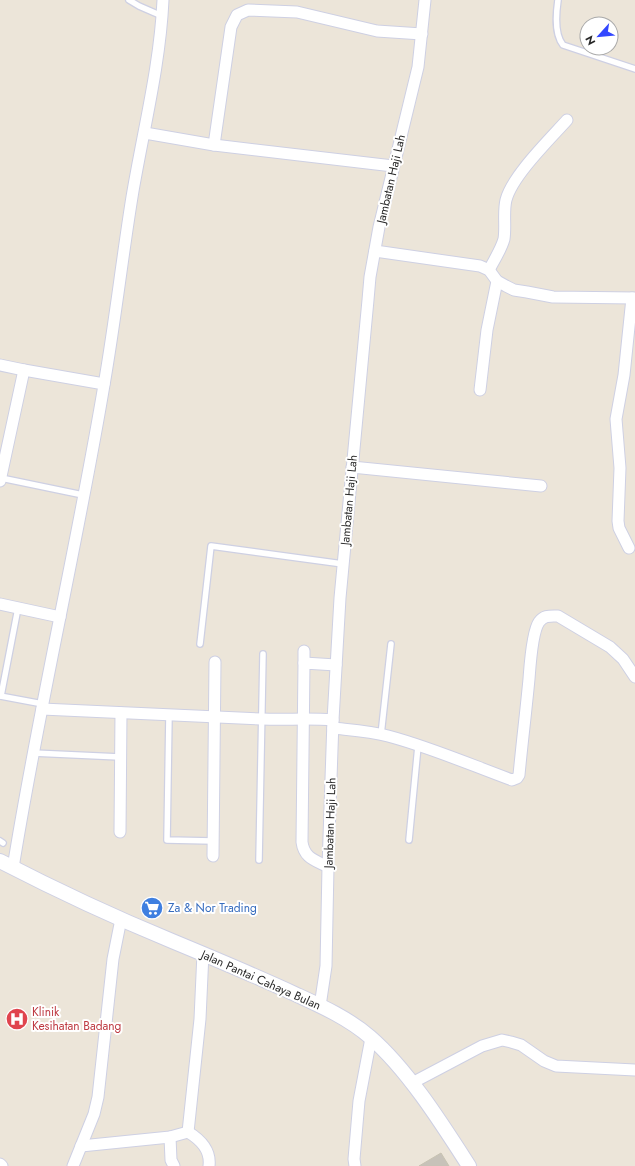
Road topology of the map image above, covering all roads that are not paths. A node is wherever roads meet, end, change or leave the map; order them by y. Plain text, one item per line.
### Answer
1 (129, 0) edge
2 (163, 0) edge
3 (425, 0) edge
4 (558, 0) edge
5 (162, 16) junction
6 (422, 34) junction
7 (635, 68) edge
8 (567, 120) dead end
9 (145, 133) junction
10 (214, 144) junction
11 (394, 166) junction
12 (375, 251) junction
13 (489, 270) junction
14 (497, 281) junction
15 (633, 298) edge
16 (0, 365) edge
17 (24, 370) junction
18 (104, 384) junction
19 (480, 390) dead end
20 (352, 467) junction
21 (0, 480) edge
22 (541, 486) dead end
23 (83, 495) junction
24 (629, 548) dead end
25 (343, 564) junction
26 (0, 604) edge
27 (18, 608) junction
28 (60, 618) junction
29 (200, 644) dead end
30 (391, 644) dead end
31 (304, 651) dead end
32 (262, 654) dead end
33 (215, 662) dead end
34 (304, 663) junction
35 (336, 665) junction
36 (635, 677) edge
37 (1, 696) edge
38 (42, 707) junction
39 (121, 713) junction
40 (169, 715) junction
41 (215, 717) junction
42 (262, 719) junction
43 (302, 719) junction
44 (333, 724) junction
45 (382, 735) junction
46 (418, 746) junction
47 (33, 753) junction
48 (120, 756) junction
49 (120, 832) dead end
50 (409, 840) dead end
51 (214, 842) junction
52 (214, 856) dead end
53 (259, 860) dead end
54 (0, 861) edge
55 (328, 867) junction
56 (13, 868) junction
57 (121, 919) junction
58 (202, 954) junction
59 (320, 1006) junction
60 (371, 1038) junction
61 (635, 1070) edge
62 (412, 1083) junction
63 (188, 1132) junction
64 (170, 1137) junction
65 (81, 1146) junction
66 (73, 1166) edge
67 (174, 1166) edge
68 (209, 1166) edge
69 (355, 1166) edge
70 (470, 1166) edge

1 - 5 lane
2 - 5 street
3 - 6 street, Jambatan Haji Lah
4 - 7 lane
5 - 9 street
6 - 10 street
6 - 11 street, Jambatan Haji Lah
8 - 13 street
9 - 10 street
9 - 18 street
10 - 11 street
11 - 12 street, Jambatan Haji Lah
12 - 13 street
12 - 20 street, Jambatan Haji Lah
13 - 14 street
14 - 15 street
14 - 19 street
15 - 24 street
16 - 17 street
17 - 18 street
17 - 21 street
18 - 23 street
20 - 22 street
20 - 25 street, Jambatan Haji Lah
21 - 23 lane
23 - 28 street
25 - 29 lane
25 - 35 street, Jambatan Haji Lah
26 - 27 street
27 - 28 street
27 - 37 lane
28 - 38 street
30 - 45 lane
31 - 34 street
32 - 42 lane
33 - 41 street
34 - 35 street
34 - 43 street
35 - 44 street, Jambatan Haji Lah
36 - 46 street
37 - 38 lane
38 - 39 street
38 - 47 street
39 - 40 street
39 - 48 street
40 - 41 street
40 - 51 lane
41 - 42 street
41 - 51 street
42 - 43 street
42 - 53 lane
43 - 44 street
43 - 55 street
44 - 45 street
44 - 55 street, Jambatan Haji Lah
45 - 46 street
46 - 50 lane
47 - 48 lane
47 - 56 street
48 - 49 street
51 - 52 street
54 - 56 street, Jalan Pantai Cahaya Bulan
55 - 59 street, Jambatan Haji Lah
56 - 57 street, Jalan Pantai Cahaya Bulan
57 - 58 street, Jalan Pantai Cahaya Bulan
57 - 65 street
58 - 59 street, Jalan Pantai Cahaya Bulan
58 - 63 street
59 - 60 street, Jalan Pantai Cahaya Bulan
60 - 62 street, Jalan Pantai Cahaya Bulan
60 - 69 street
61 - 62 street
62 - 70 street, Jalan Pantai Cahaya Bulan
63 - 64 street
63 - 68 street
64 - 65 street
64 - 67 street
65 - 66 street

